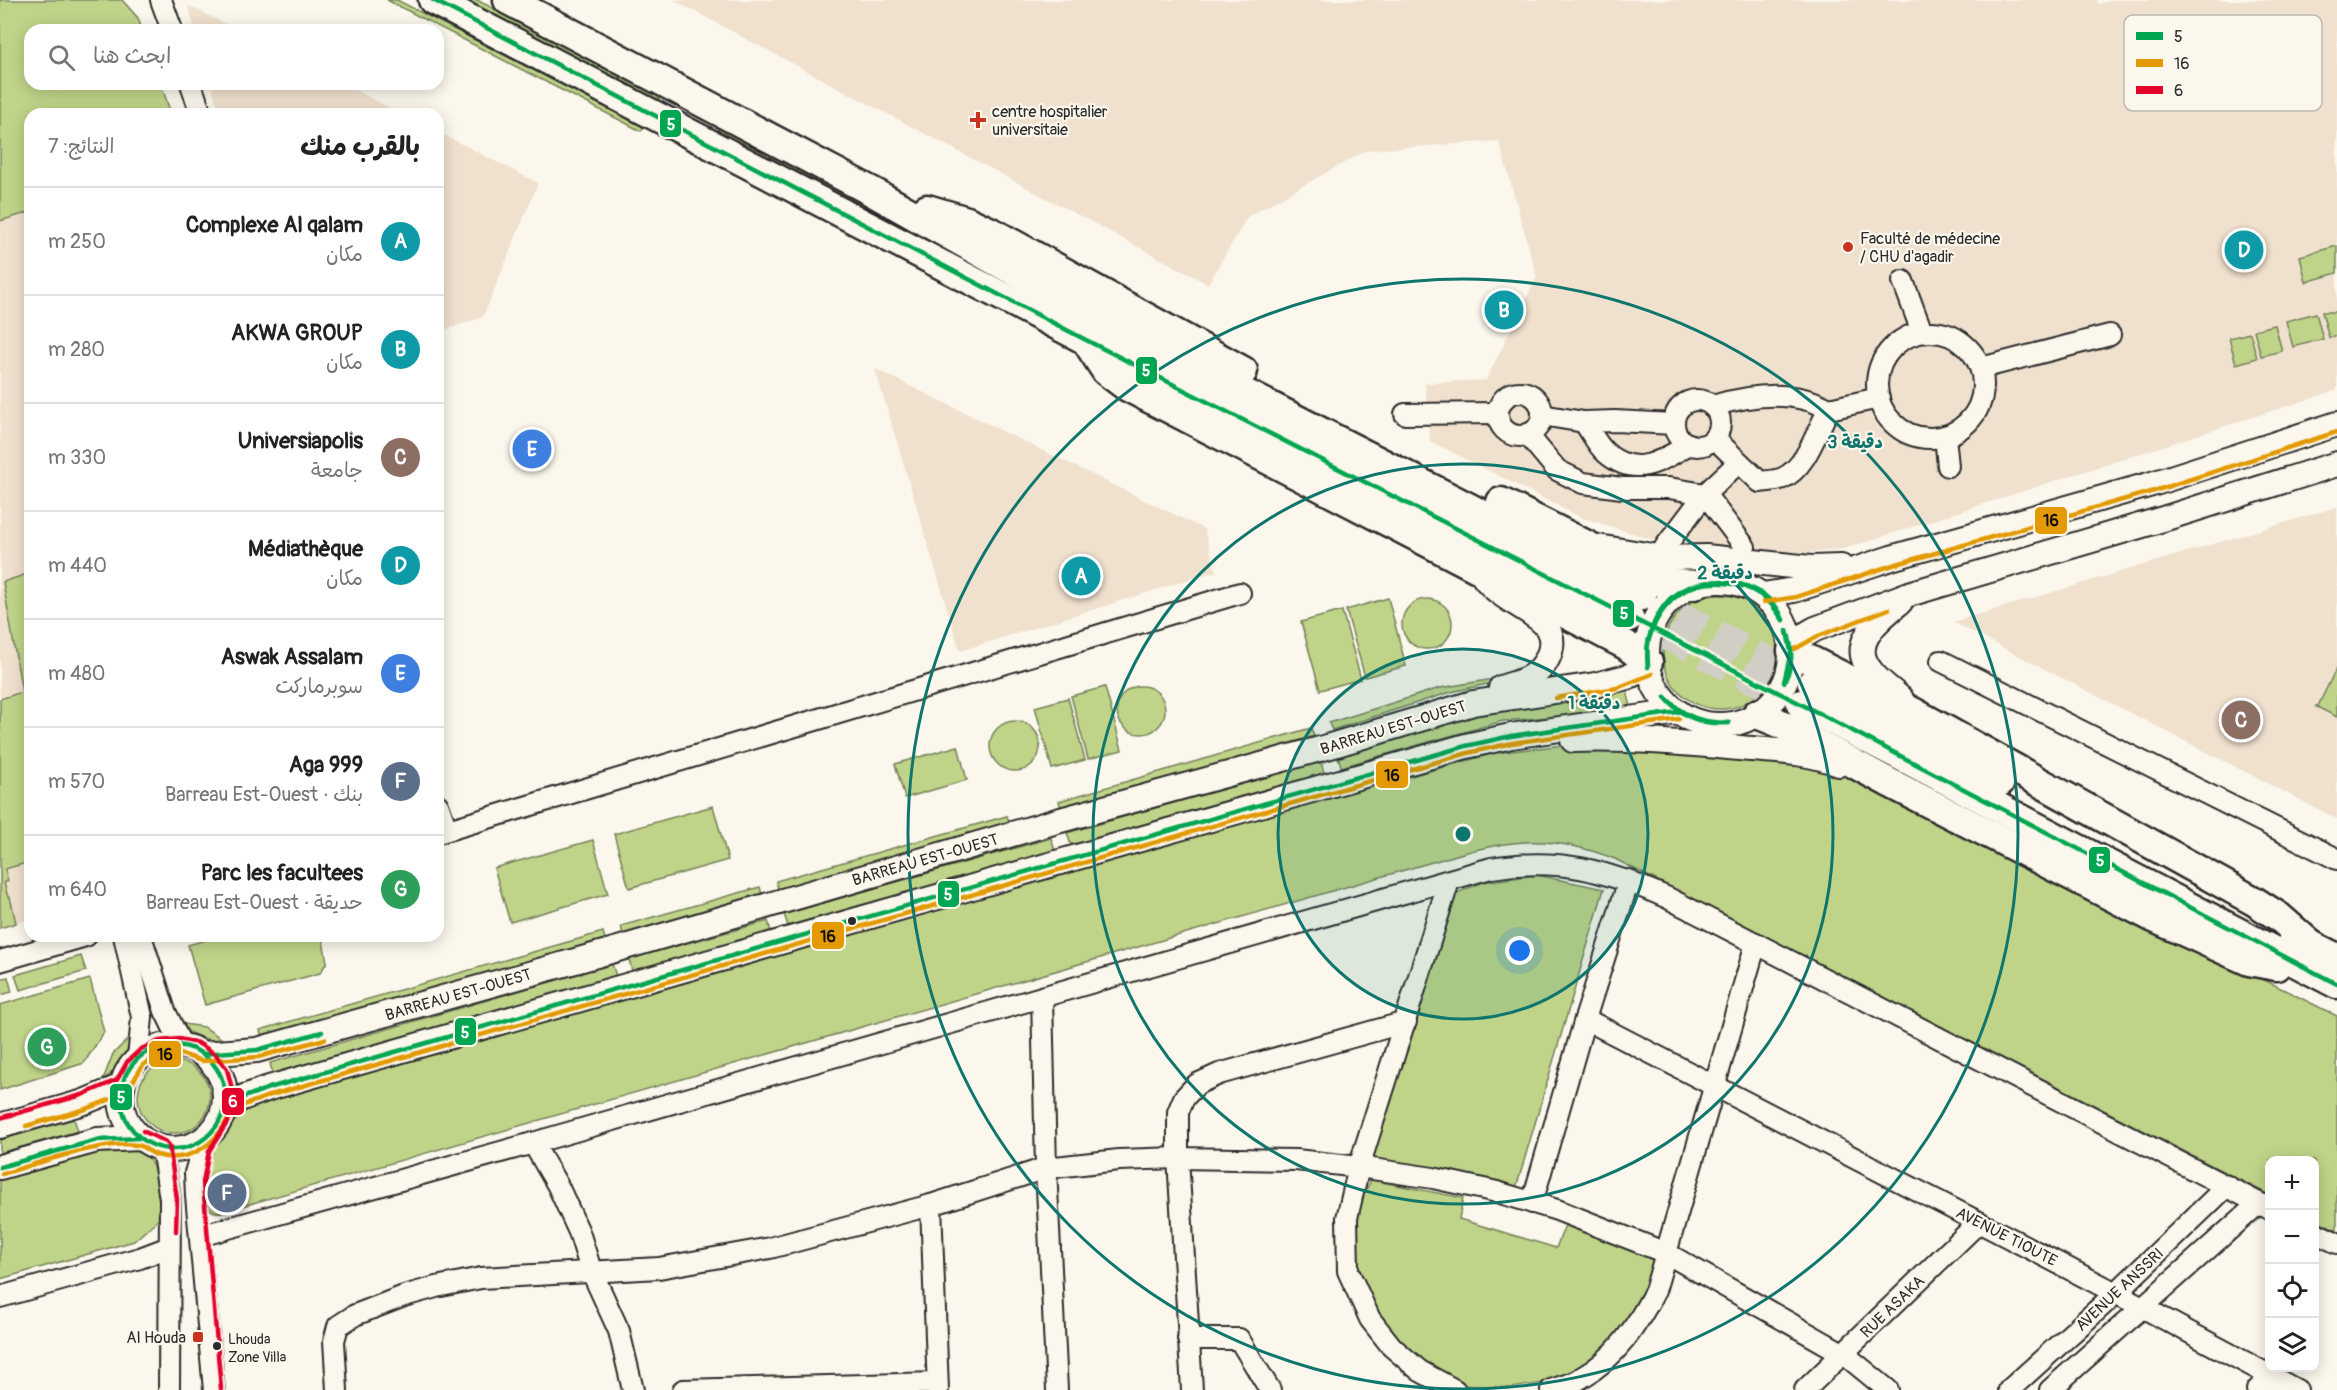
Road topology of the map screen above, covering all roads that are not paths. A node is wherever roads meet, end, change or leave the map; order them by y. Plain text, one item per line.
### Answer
1 (161, 0) edge
2 (433, 0) edge
3 (508, 0) edge
4 (170, 24) edge
5 (192, 90) edge
6 (199, 108) edge
7 (871, 191) junction
8 (1903, 281) dead end
9 (1922, 332) junction
10 (2110, 335) dead end
11 (1086, 340) junction
12 (1981, 368) junction
13 (1879, 398) junction
14 (1712, 406) junction
15 (1829, 409) junction
16 (1498, 413) junction
17 (1405, 414) dead end
18 (1542, 415) junction
19 (1584, 422) junction
20 (1674, 424) junction
21 (2337, 424) edge
22 (1527, 434) junction
23 (1945, 436) junction
24 (1714, 438) junction
25 (1689, 444) junction
26 (1738, 463) junction
27 (2337, 464) edge
28 (1948, 466) dead end
29 (1706, 494) junction
30 (1593, 547) junction
31 (1665, 547) dead end
32 (1744, 547) dead end
33 (1891, 558) junction
34 (1479, 570) junction
35 (1694, 585) junction
36 (1240, 593) dead end
37 (1909, 594) junction
38 (1763, 595) junction
39 (1791, 647) junction
40 (1941, 661) dead end
41 (1648, 664) junction
42 (1807, 694) tunnel mouth
43 (1473, 703) junction
44 (1678, 712) junction
45 (1913, 712) junction
46 (1757, 714) junction
47 (1530, 734) junction
48 (1888, 782) junction
49 (444, 831) edge
50 (2337, 859) edge
51 (1449, 880) junction
52 (1629, 880) junction
53 (66, 942) edge
54 (125, 942) edge
55 (143, 942) edge
56 (1756, 942) junction
57 (2298, 951) junction
58 (2337, 958) edge
59 (0, 961) edge
60 (2337, 984) edge
61 (1042, 997) junction
62 (1585, 1019) junction
63 (1406, 1022) junction
64 (192, 1050) junction
65 (138, 1059) junction
66 (1716, 1085) junction
67 (122, 1086) junction
68 (225, 1104) junction
69 (0, 1126) edge
70 (140, 1138) junction
71 (205, 1139) junction
72 (533, 1143) junction
73 (162, 1148) junction
74 (1178, 1158) junction
75 (0, 1167) edge
76 (1359, 1167) junction
77 (1046, 1168) junction
78 (2227, 1186) junction
79 (1532, 1203) junction
80 (931, 1205) junction
81 (2264, 1206) edge
82 (1979, 1222) junction
83 (2319, 1234) edge
84 (200, 1236) junction
85 (2337, 1243) edge
86 (169, 1247) junction
87 (1666, 1253) junction
88 (591, 1270) junction
89 (2116, 1293) junction
90 (0, 1297) edge
91 (2142, 1306) junction
92 (1188, 1339) junction
93 (1844, 1354) junction
94 (2264, 1383) edge
95 (938, 1386) edge
96 (169, 1390) edge
97 (214, 1390) edge
98 (337, 1390) edge
99 (633, 1390) edge
100 (683, 1390) edge
101 (1057, 1390) edge
102 (1192, 1390) edge
103 (1270, 1390) edge
104 (1455, 1390) edge
105 (1551, 1390) edge
106 (1805, 1390) edge
107 (1888, 1390) edge
108 (2009, 1390) edge
109 (2050, 1390) edge
110 (2297, 1390) edge

1 - 4 street
2 - 11 highway
3 - 7 highway
5 - 6 street
7 - 11 highway
7 - 30 highway
8 - 9 street
9 - 12 street
9 - 13 street
10 - 12 street
11 - 34 highway
12 - 23 street
13 - 15 street
13 - 23 street
14 - 15 street
14 - 20 street
14 - 24 street
15 - 26 street
16 - 17 street
16 - 18 street
16 - 22 street
18 - 19 street
18 - 22 street
19 - 20 street
19 - 25 street
20 - 25 street
21 - 33 main road
22 - 29 street
23 - 28 street
24 - 25 street
24 - 26 street
26 - 29 street
27 - 37 main road
29 - 31 street
29 - 32 street
30 - 33 main road
30 - 35 highway
33 - 38 main road
34 - 41 highway
34 - 43 main road
35 - 38 main road
35 - 41 main road
36 - 49 street
37 - 39 main road
37 - 45 main road
38 - 39 main road
39 - 45 highway
39 - 46 main road
40 - 50 street
41 - 43 main road, BARREAU EST-OUEST
41 - 44 main road
42 - 57 highway
43 - 64 main road, BARREAU EST-OUEST
44 - 46 main road
44 - 47 main road
45 - 57 highway
46 - 48 highway
47 - 48 main road
47 - 68 main road
48 - 57 highway
51 - 52 street
51 - 61 street
51 - 63 street
52 - 56 street
52 - 62 street
53 - 59 street
54 - 65 street
55 - 64 street
56 - 66 street
56 - 78 street
57 - 58 highway
57 - 60 highway
61 - 72 street
61 - 77 street
62 - 66 street, AVENUE TIOUTE
62 - 79 street
63 - 74 street
63 - 76 street
64 - 65 main road
64 - 68 main road
65 - 67 main road
66 - 82 street, AVENUE TIOUTE
66 - 87 street
67 - 69 main road
67 - 70 main road
68 - 71 main road
70 - 73 main road
70 - 75 main road
71 - 73 main road
71 - 84 street
72 - 84 street
72 - 88 street
73 - 86 street
74 - 76 street
74 - 77 street
74 - 92 street
76 - 79 street
76 - 104 street
77 - 80 street
77 - 101 street
78 - 81 street
78 - 89 street, AVENUE ANSSRI
79 - 87 street
80 - 88 street
80 - 95 street
81 - 91 street, AVENUE ANSSRI
82 - 89 street, AVENUE TIOUTE
82 - 93 street, RUE ASAKA
83 - 85 street
84 - 97 street
86 - 90 street
86 - 96 street
87 - 93 street
87 - 105 street
88 - 98 street
88 - 99 street
89 - 91 street, AVENUE TIOUTE
89 - 108 street, AVENUE ANSSRI
91 - 94 street, AVENUE TIOUTE
91 - 109 street, AVENUE ANSSRI
92 - 102 street
92 - 103 street
93 - 106 street, RUE ASAKA
93 - 107 street
94 - 110 street, AVENUE TIOUTE
95 - 100 street

